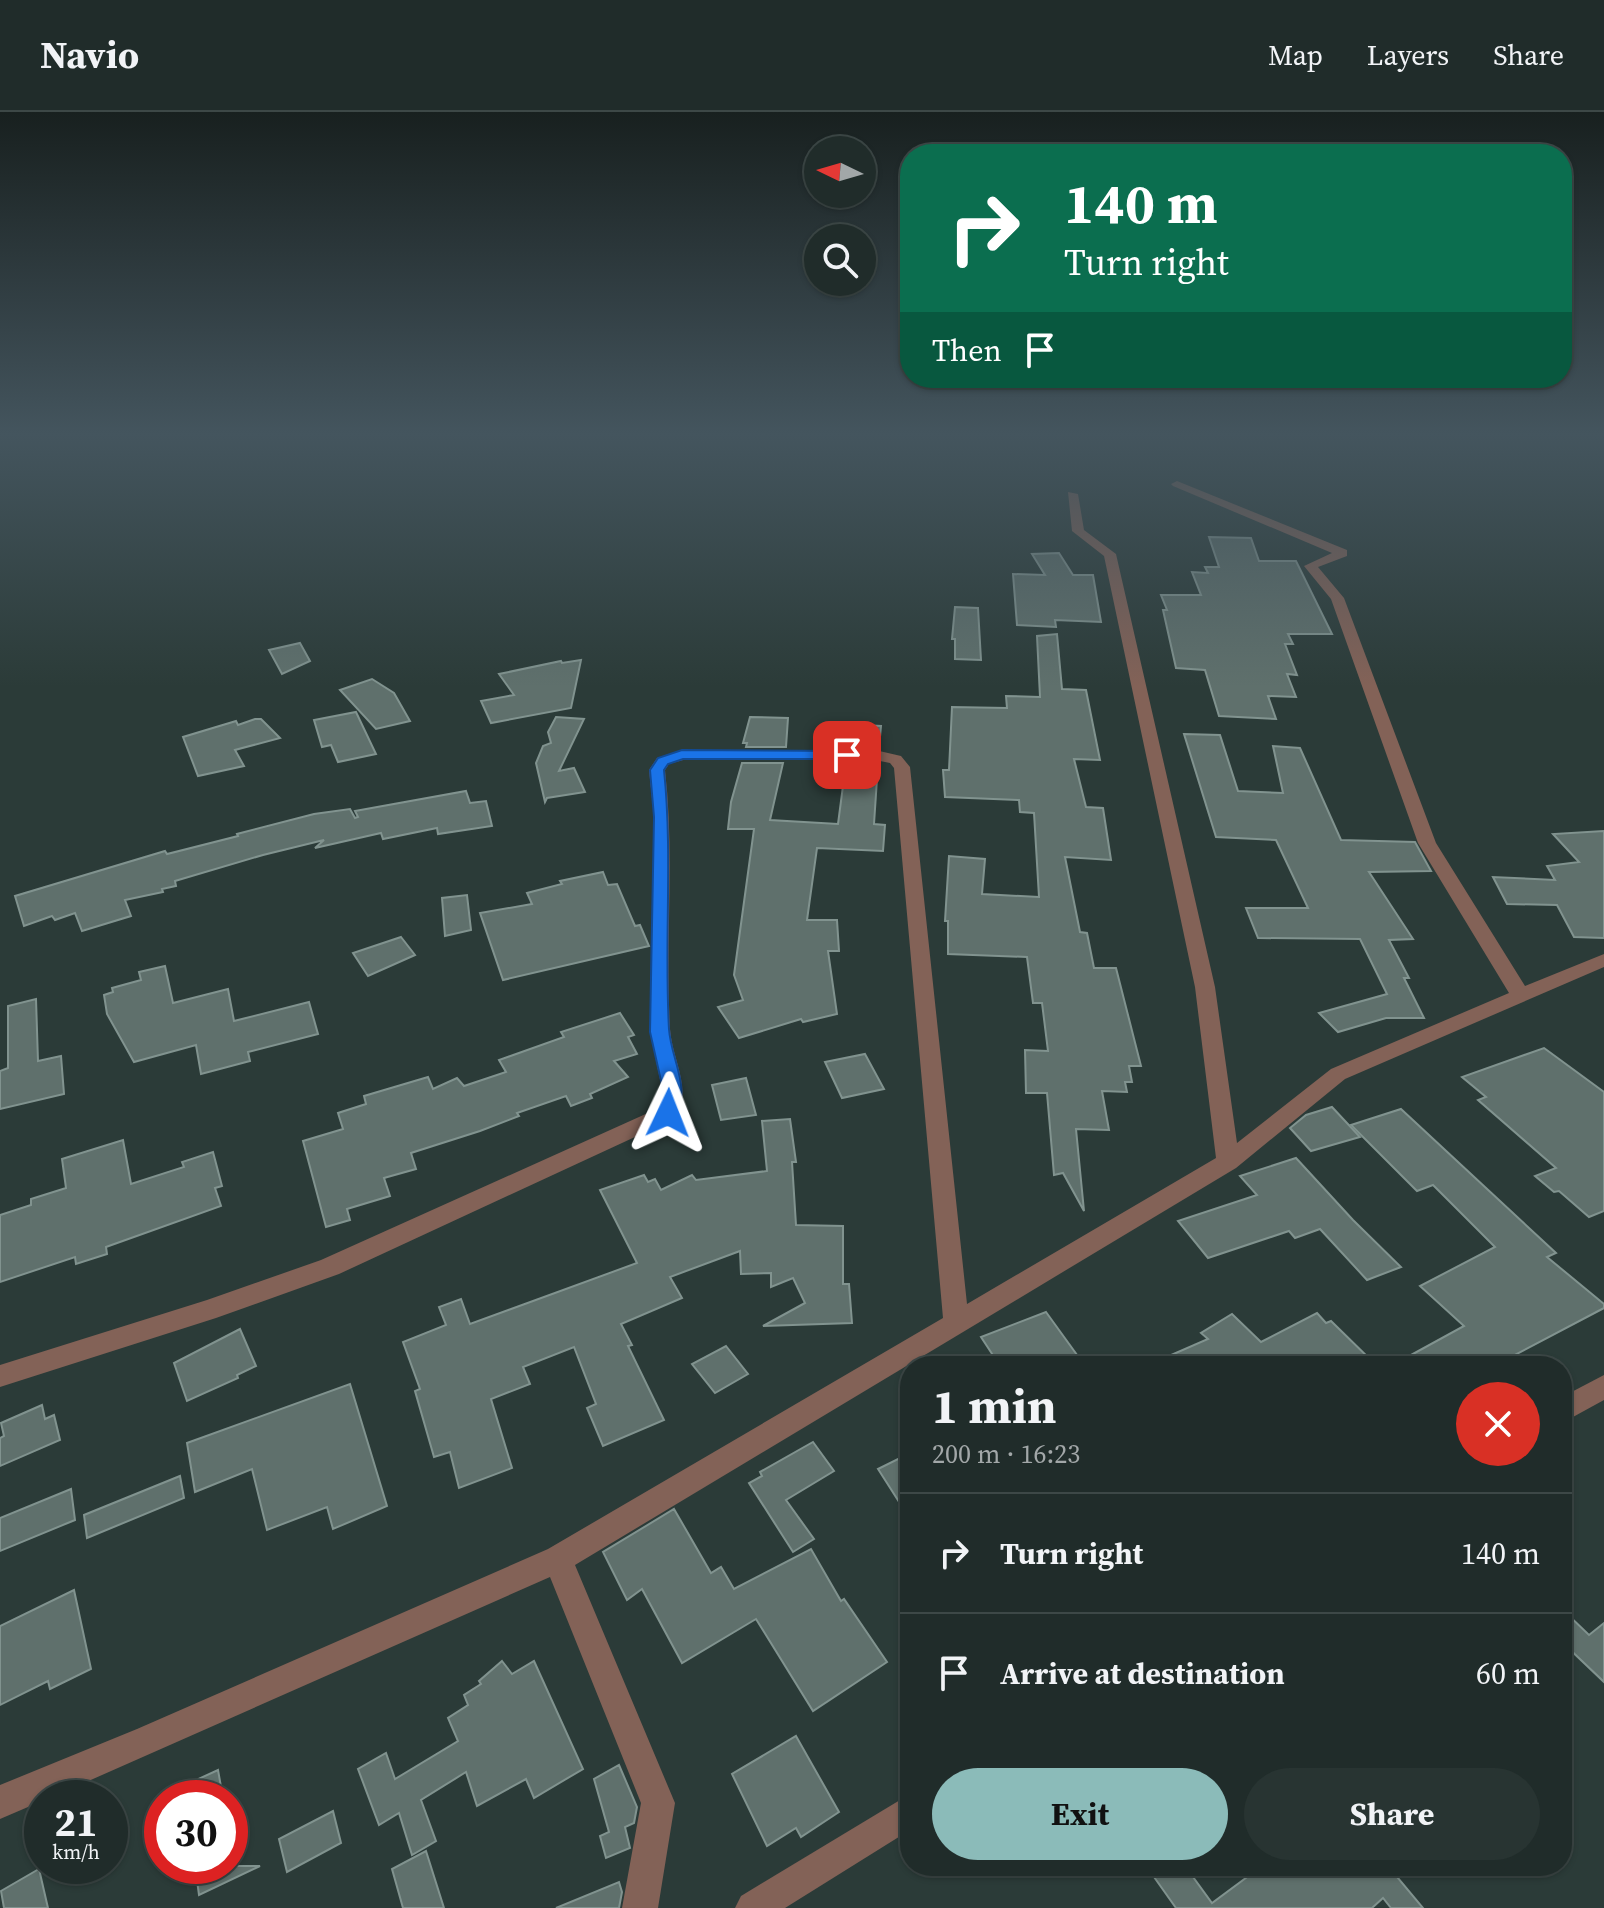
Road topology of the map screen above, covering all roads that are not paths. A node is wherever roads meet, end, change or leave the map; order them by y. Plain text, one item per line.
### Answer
1 (1076, 519) edge
2 (1261, 519) edge
3 (1604, 960) edge
4 (1521, 996) junction
5 (1228, 1162) junction
6 (956, 1320) junction
7 (0, 1376) edge
8 (1604, 1386) edge
9 (1572, 1405) edge
10 (558, 1559) junction
11 (0, 1802) edge
12 (900, 1817) edge
13 (640, 1908) edge
14 (753, 1908) edge

1 - 5 street
2 - 4 street
3 - 4 street
4 - 5 street
5 - 6 street
6 - 7 street
6 - 10 street
8 - 9 street
10 - 11 street
10 - 13 street
12 - 14 street

